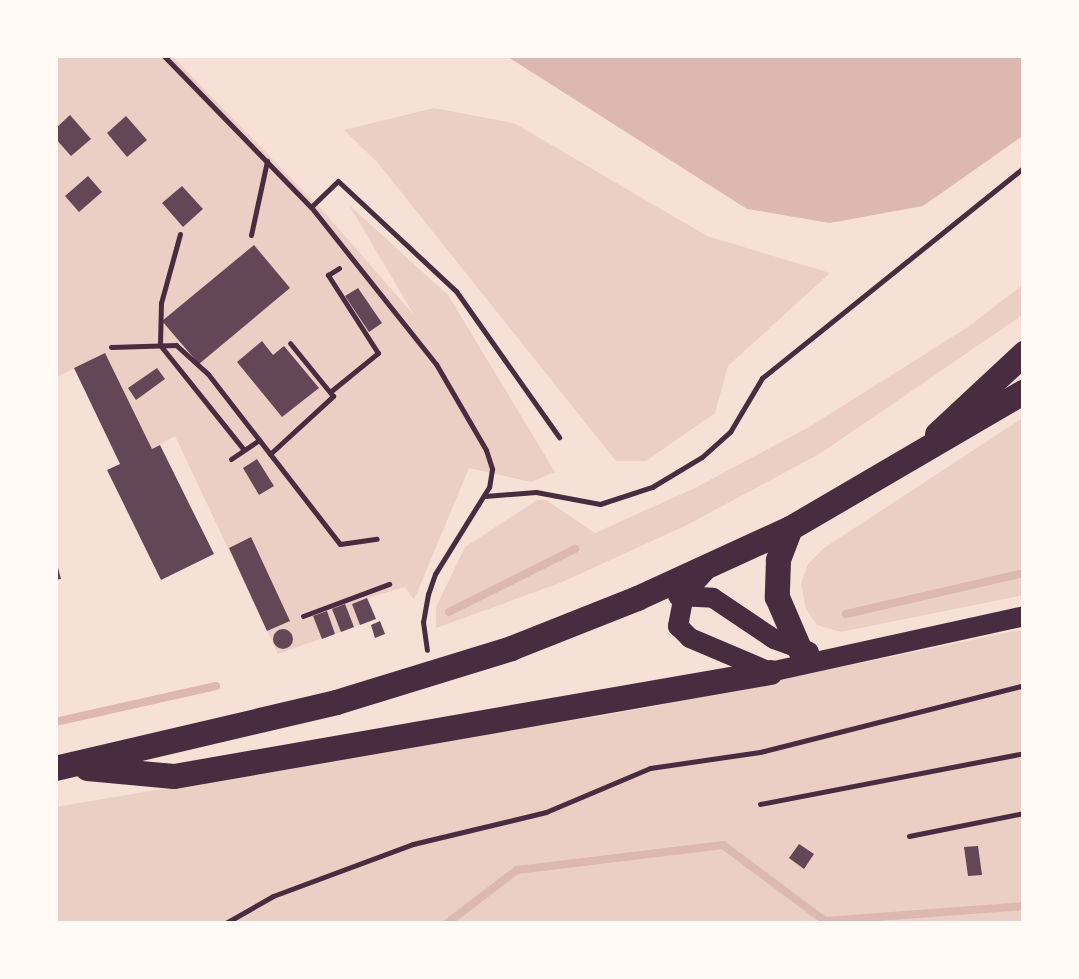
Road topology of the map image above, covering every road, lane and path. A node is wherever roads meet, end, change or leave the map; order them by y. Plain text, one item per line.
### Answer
1 (163, 55) edge
2 (267, 160) junction
3 (1024, 167) edge
4 (311, 207) junction
5 (180, 234) dead end
6 (251, 235) dead end
7 (338, 268) dead end
8 (290, 343) dead end
9 (160, 345) junction
10 (111, 347) dead end
11 (1024, 353) edge
12 (1024, 391) edge
13 (330, 392) junction
14 (558, 437) dead end
15 (258, 440) junction
16 (244, 450) junction
17 (920, 452) junction
18 (270, 454) junction
19 (231, 459) dead end
20 (483, 496) junction
21 (790, 528) junction
22 (377, 539) dead end
23 (713, 563) junction
24 (390, 584) dead end
25 (684, 595) junction
26 (637, 598) junction
27 (303, 616) dead end
28 (1024, 616) edge
29 (799, 648) junction
30 (825, 658) junction
31 (770, 672) junction
32 (430, 673) junction
33 (1024, 685) edge
34 (1024, 753) edge
35 (61, 767) edge
36 (760, 804) dead end
37 (1024, 813) edge
38 (908, 836) dead end
39 (224, 924) edge

1 - 2 path
2 - 4 path
2 - 6 path
3 - 20 path
4 - 14 path
4 - 20 path
5 - 9 path
7 - 13 path
8 - 13 path
9 - 10 path
9 - 15 path
9 - 16 path
11 - 17 highway
12 - 17 highway
13 - 18 path
15 - 16 path
15 - 18 path
16 - 19 path
17 - 21 highway
18 - 22 path
20 - 32 path
21 - 23 highway
21 - 29 highway
23 - 25 main road
23 - 26 highway
24 - 27 path
25 - 26 main road
25 - 29 main road
25 - 31 main road
26 - 32 highway
28 - 30 main road
29 - 30 main road
30 - 31 main road
31 - 35 highway
32 - 35 highway
33 - 39 path
34 - 36 path
37 - 38 path

